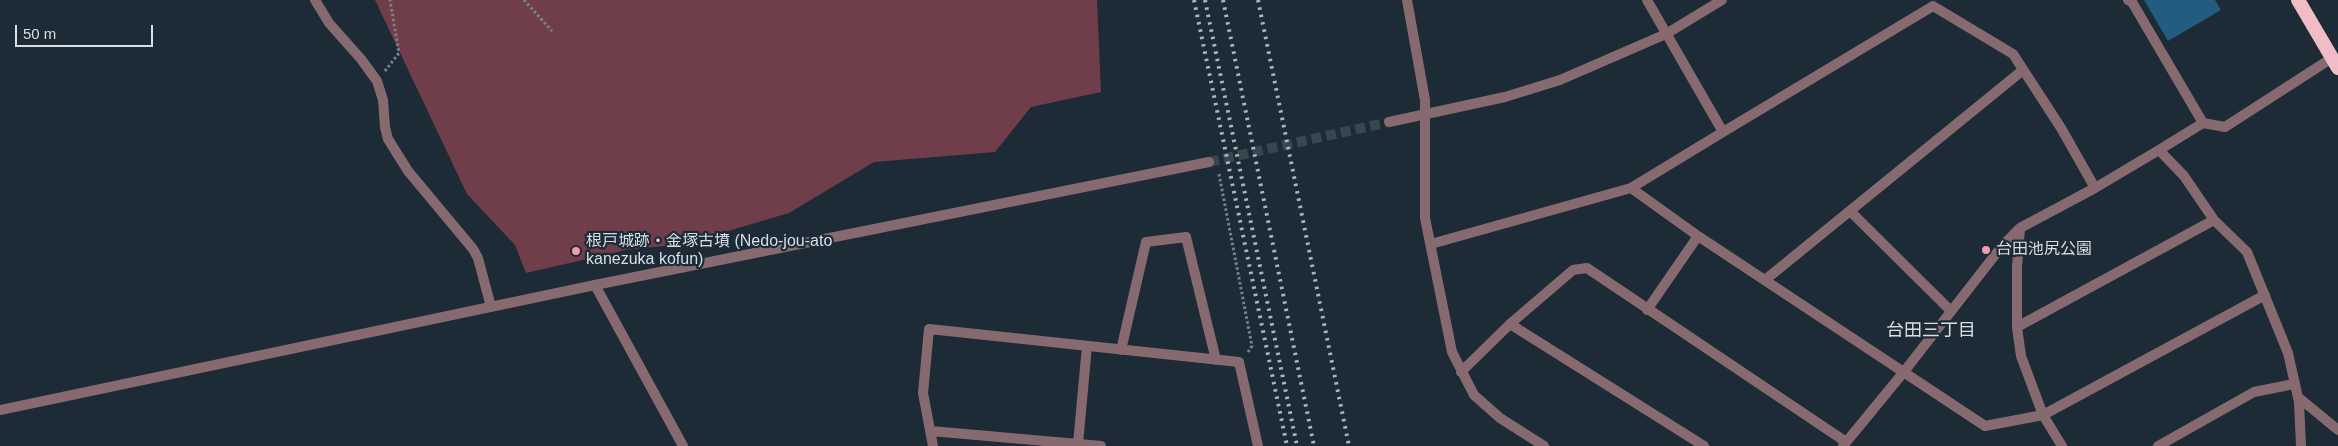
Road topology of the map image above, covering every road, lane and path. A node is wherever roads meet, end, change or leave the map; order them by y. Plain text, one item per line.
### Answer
1 (315, 0) edge
2 (390, 0) edge
3 (524, 0) edge
4 (1407, 0) edge
5 (1647, 0) edge
6 (1722, 0) edge
7 (1923, 0) edge
8 (2128, 0) edge
9 (2298, 0) edge
10 (1933, 6) junction
11 (552, 32) dead end
12 (1666, 34) junction
13 (2335, 63) edge
14 (2024, 70) junction
15 (376, 81) junction
16 (1426, 114) junction
17 (1389, 122) tunnel mouth
18 (2203, 124) junction
19 (1723, 132) junction
20 (2159, 150) junction
21 (1209, 162) tunnel mouth
22 (1218, 174) dead end
23 (1631, 188) junction
24 (2095, 188) junction
25 (1850, 211) junction
26 (2214, 220) junction
27 (2020, 228) junction
28 (1698, 236) junction
29 (1431, 244) junction
30 (1765, 280) junction
31 (595, 285) junction
32 (2265, 295) junction
33 (491, 307) junction
34 (1647, 310) junction
35 (1951, 311) junction
36 (1510, 324) junction
37 (2017, 327) junction
38 (1087, 346) junction
39 (1121, 350) junction
40 (1216, 360) junction
41 (1239, 362) junction
42 (1461, 372) junction
43 (1903, 373) junction
44 (2294, 384) junction
45 (2298, 397) junction
46 (0, 410) edge
47 (2043, 415) junction
48 (2338, 430) edge
49 (931, 431) junction
50 (1030, 443) edge
51 (1078, 444) junction
52 (1844, 444) edge
53 (683, 446) edge
54 (934, 446) edge
55 (1101, 446) edge
56 (1258, 446) edge
57 (1544, 446) edge
58 (1704, 446) edge
59 (2062, 446) edge
60 (2158, 446) edge
61 (2301, 446) edge

1 - 15 street
2 - 15 path
3 - 11 path
4 - 16 street
5 - 12 street
6 - 12 street
7 - 10 street
8 - 18 street
9 - 13 highway
10 - 14 street
10 - 19 street
12 - 16 street
12 - 19 street
13 - 18 street
14 - 24 street
14 - 25 street
15 - 33 street
16 - 17 street
16 - 29 street
18 - 20 street
19 - 23 street
20 - 24 street
20 - 26 street
21 - 31 street
22 - 41 path
23 - 28 street
23 - 29 street
24 - 27 street
25 - 30 street
25 - 35 street
26 - 32 street
26 - 37 street
27 - 35 street
27 - 37 street
28 - 30 street
28 - 34 street
29 - 42 street
30 - 43 street
31 - 33 street
31 - 53 street
32 - 44 street
32 - 47 street
33 - 46 street
34 - 36 street
34 - 52 street
35 - 43 street
36 - 42 street
36 - 58 street
37 - 47 street
38 - 39 street
38 - 49 street
38 - 51 street
39 - 40 street
39 - 40 street
40 - 41 street
41 - 56 street
42 - 57 street
43 - 47 street
43 - 52 street
44 - 45 street
44 - 60 street
45 - 48 street
45 - 61 street
47 - 59 street
49 - 50 street
49 - 54 street
50 - 51 street
51 - 55 street

